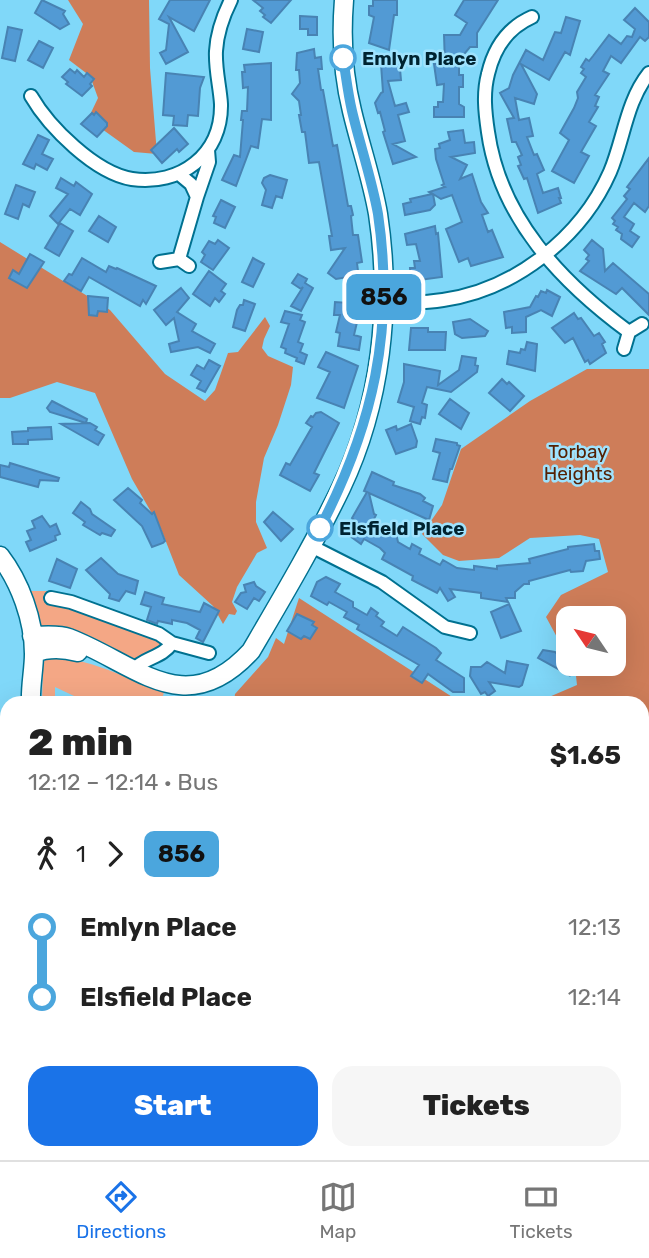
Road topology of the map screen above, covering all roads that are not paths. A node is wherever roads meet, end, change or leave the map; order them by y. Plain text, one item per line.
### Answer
1 (231, 0) edge
2 (344, 0) edge
3 (532, 17) dead end
4 (649, 73) edge
5 (31, 96) dead end
6 (208, 150) junction
7 (179, 174) junction
8 (197, 197) junction
9 (546, 255) junction
10 (160, 262) dead end
11 (384, 305) junction
12 (642, 324) dead end
13 (629, 332) junction
14 (624, 349) dead end
15 (311, 546) junction
16 (0, 556) edge
17 (51, 598) dead end
18 (470, 633) dead end
19 (172, 643) junction
20 (33, 644) junction
21 (209, 653) dead end
22 (133, 670) junction
23 (31, 696) edge

1 - 6 street
2 - 11 street
3 - 9 street
4 - 9 street
5 - 7 street
6 - 7 street
6 - 8 street
7 - 8 street
8 - 10 street
9 - 11 street
9 - 13 street
11 - 15 street
12 - 13 street
13 - 14 street
15 - 18 street
15 - 22 street
16 - 20 street
17 - 19 street
19 - 21 street
19 - 22 street
20 - 22 street
20 - 23 street

